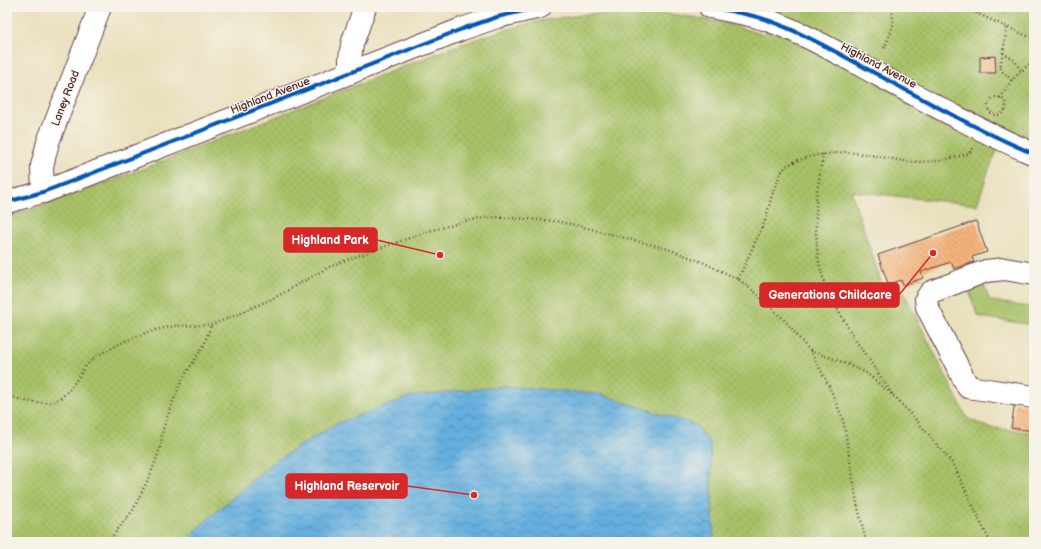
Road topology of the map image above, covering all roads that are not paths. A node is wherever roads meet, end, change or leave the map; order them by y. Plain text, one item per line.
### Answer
1 (100, 7) edge
2 (365, 7) edge
3 (540, 7) edge
4 (710, 7) edge
5 (350, 73) junction
6 (1034, 154) edge
7 (43, 192) junction
8 (7, 202) edge
9 (1034, 274) edge
10 (1034, 397) edge

1 - 7 street, Laney Road
2 - 5 street
3 - 5 street, Highland Avenue
4 - 6 street, Highland Avenue
5 - 7 street, Highland Avenue
7 - 8 street, Highland Avenue
9 - 10 street

